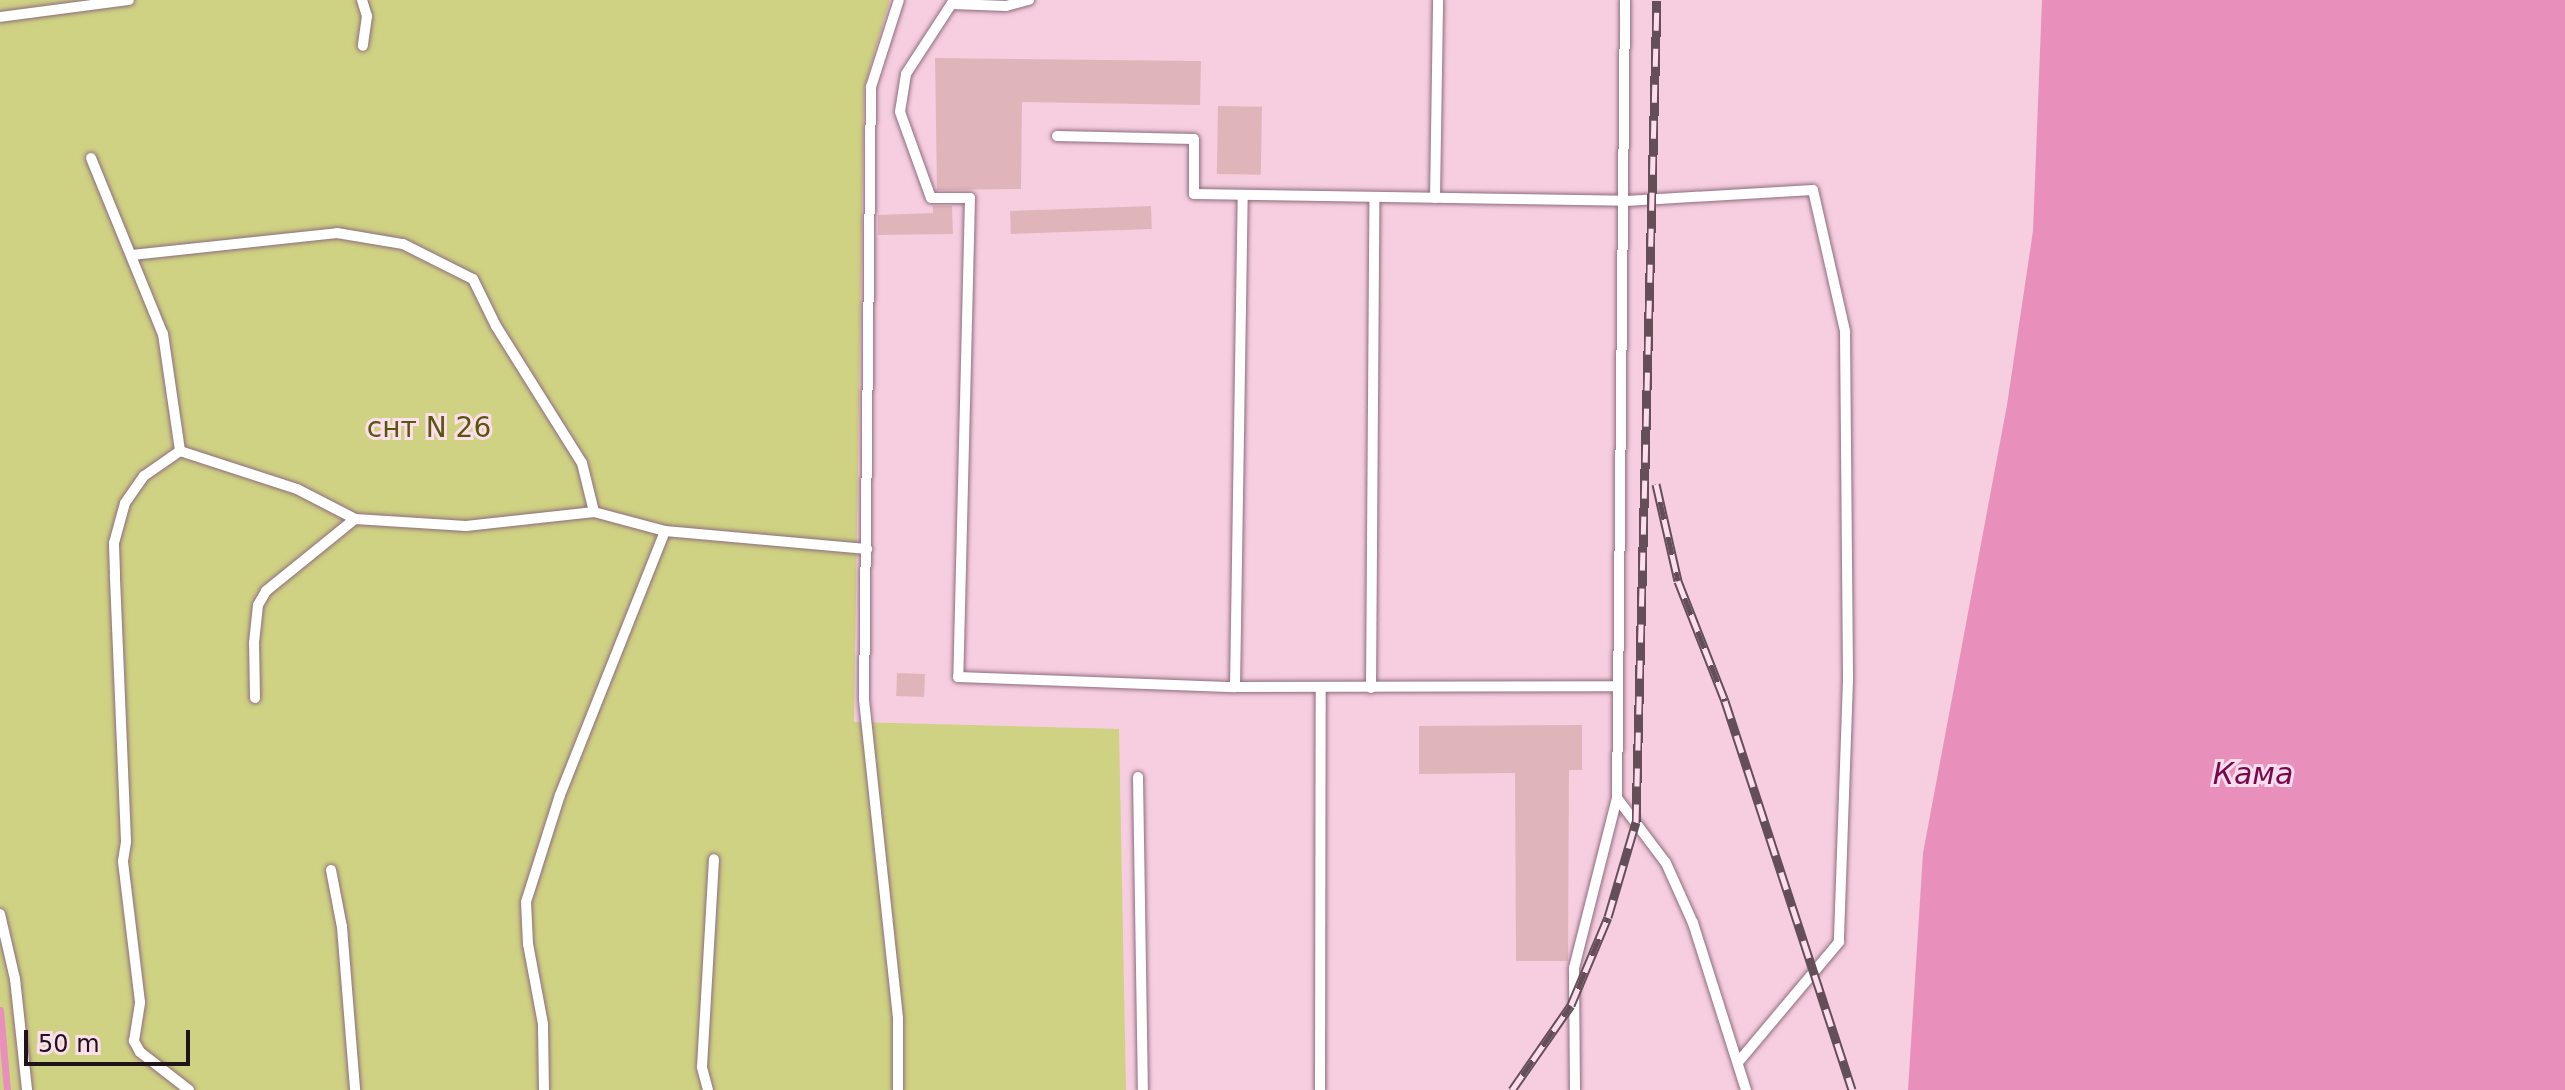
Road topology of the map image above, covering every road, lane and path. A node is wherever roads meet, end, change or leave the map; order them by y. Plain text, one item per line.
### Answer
1 (129, 0) edge
2 (362, 0) edge
3 (899, 0) edge
4 (1029, 0) edge
5 (1438, 0) edge
6 (1625, 0) edge
7 (953, 2) edge
8 (0, 17) edge
9 (363, 46) dead end
10 (1057, 136) dead end
11 (91, 158) dead end
12 (1243, 195) junction
13 (1374, 197) junction
14 (1435, 198) junction
15 (1626, 201) junction
16 (132, 255) junction
17 (180, 451) junction
18 (594, 512) junction
19 (355, 519) junction
20 (665, 531) junction
21 (867, 549) junction
22 (1618, 686) junction
23 (1235, 687) junction
24 (1321, 687) junction
25 (1371, 688) junction
26 (255, 698) dead end
27 (1138, 777) dead end
28 (1617, 798) junction
29 (714, 859) dead end
30 (331, 870) dead end
31 (0, 914) edge
32 (1740, 1060) junction
33 (27, 1090) edge
34 (189, 1090) edge
35 (355, 1090) edge
36 (544, 1090) edge
37 (708, 1090) edge
38 (898, 1090) edge
39 (1143, 1090) edge
40 (1320, 1090) edge
41 (1575, 1090) edge
42 (1746, 1090) edge

1 - 8 lane
2 - 9 lane
3 - 21 lane
4 - 7 lane
5 - 14 lane
6 - 15 lane
7 - 23 lane
10 - 12 lane
11 - 16 lane
12 - 13 lane
12 - 23 lane
13 - 14 lane
13 - 25 lane
14 - 15 lane
15 - 22 lane
15 - 32 lane
16 - 17 lane
16 - 18 lane
17 - 19 lane
17 - 34 lane
18 - 19 lane
18 - 20 lane
19 - 26 lane
20 - 21 lane
20 - 36 lane
21 - 38 lane
22 - 25 lane
22 - 28 lane
23 - 24 lane
24 - 25 lane
24 - 40 lane
27 - 39 lane
28 - 32 lane
28 - 41 lane
29 - 37 lane
30 - 35 lane
31 - 33 lane
32 - 42 lane

